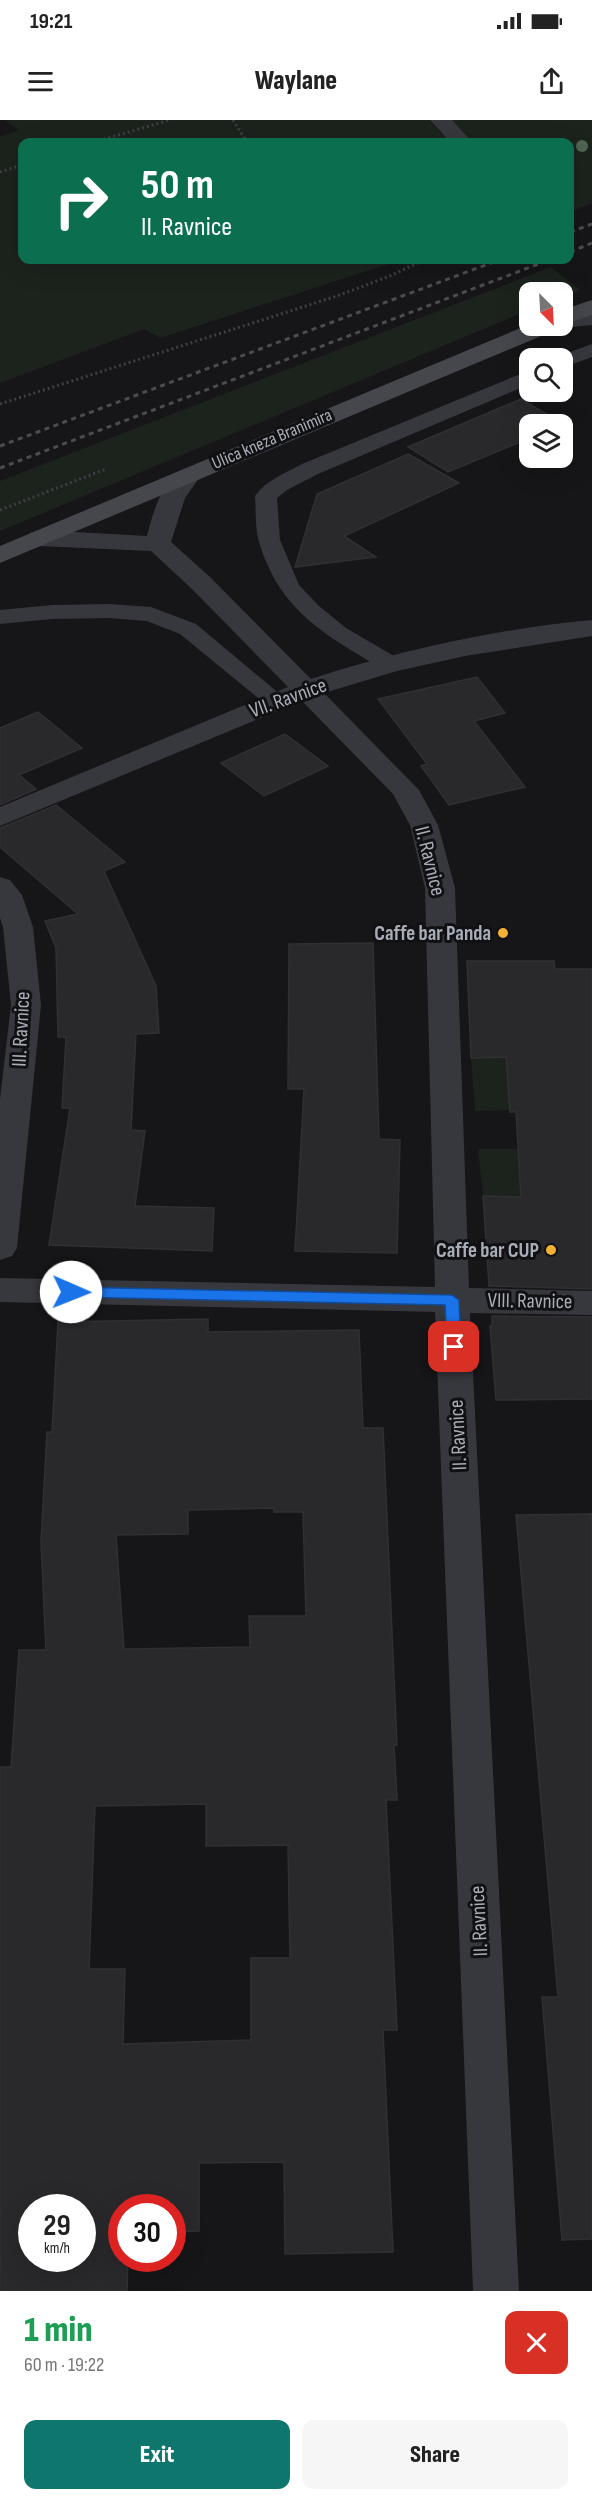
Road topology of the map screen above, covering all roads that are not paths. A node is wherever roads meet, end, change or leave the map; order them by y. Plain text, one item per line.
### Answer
1 (440, 120) edge
2 (457, 138) edge
3 (592, 307) edge
4 (573, 315) edge
5 (592, 318) edge
6 (573, 319) edge
7 (521, 336) edge
8 (592, 350) edge
9 (573, 358) edge
10 (519, 381) edge
11 (190, 474) junction
12 (39, 538) junction
13 (158, 544) junction
14 (0, 555) edge
15 (0, 617) edge
16 (592, 628) edge
17 (391, 664) junction
18 (291, 695) junction
19 (0, 817) edge
20 (0, 886) edge
21 (0, 1248) edge
22 (0, 1290) edge
23 (452, 1300) junction
24 (592, 1302) edge
25 (496, 2291) edge

1 - 2 street
3 - 4 main road
5 - 6 street
7 - 11 main road, Ulica kneza Branimira
8 - 9 lane
10 - 17 lane
11 - 12 main road, Ulica kneza Branimira
11 - 13 street
12 - 13 street
12 - 14 main road, Ulica kneza Branimira
13 - 18 street, II. Ravnice
15 - 18 lane
16 - 17 street, VII. Ravnice
17 - 18 street, VII. Ravnice
18 - 19 street, VII. Ravnice
18 - 23 street, II. Ravnice
20 - 21 street, III. Ravnice
22 - 23 street, VIII. Ravnice
23 - 24 street, VIII. Ravnice
23 - 25 street, II. Ravnice

